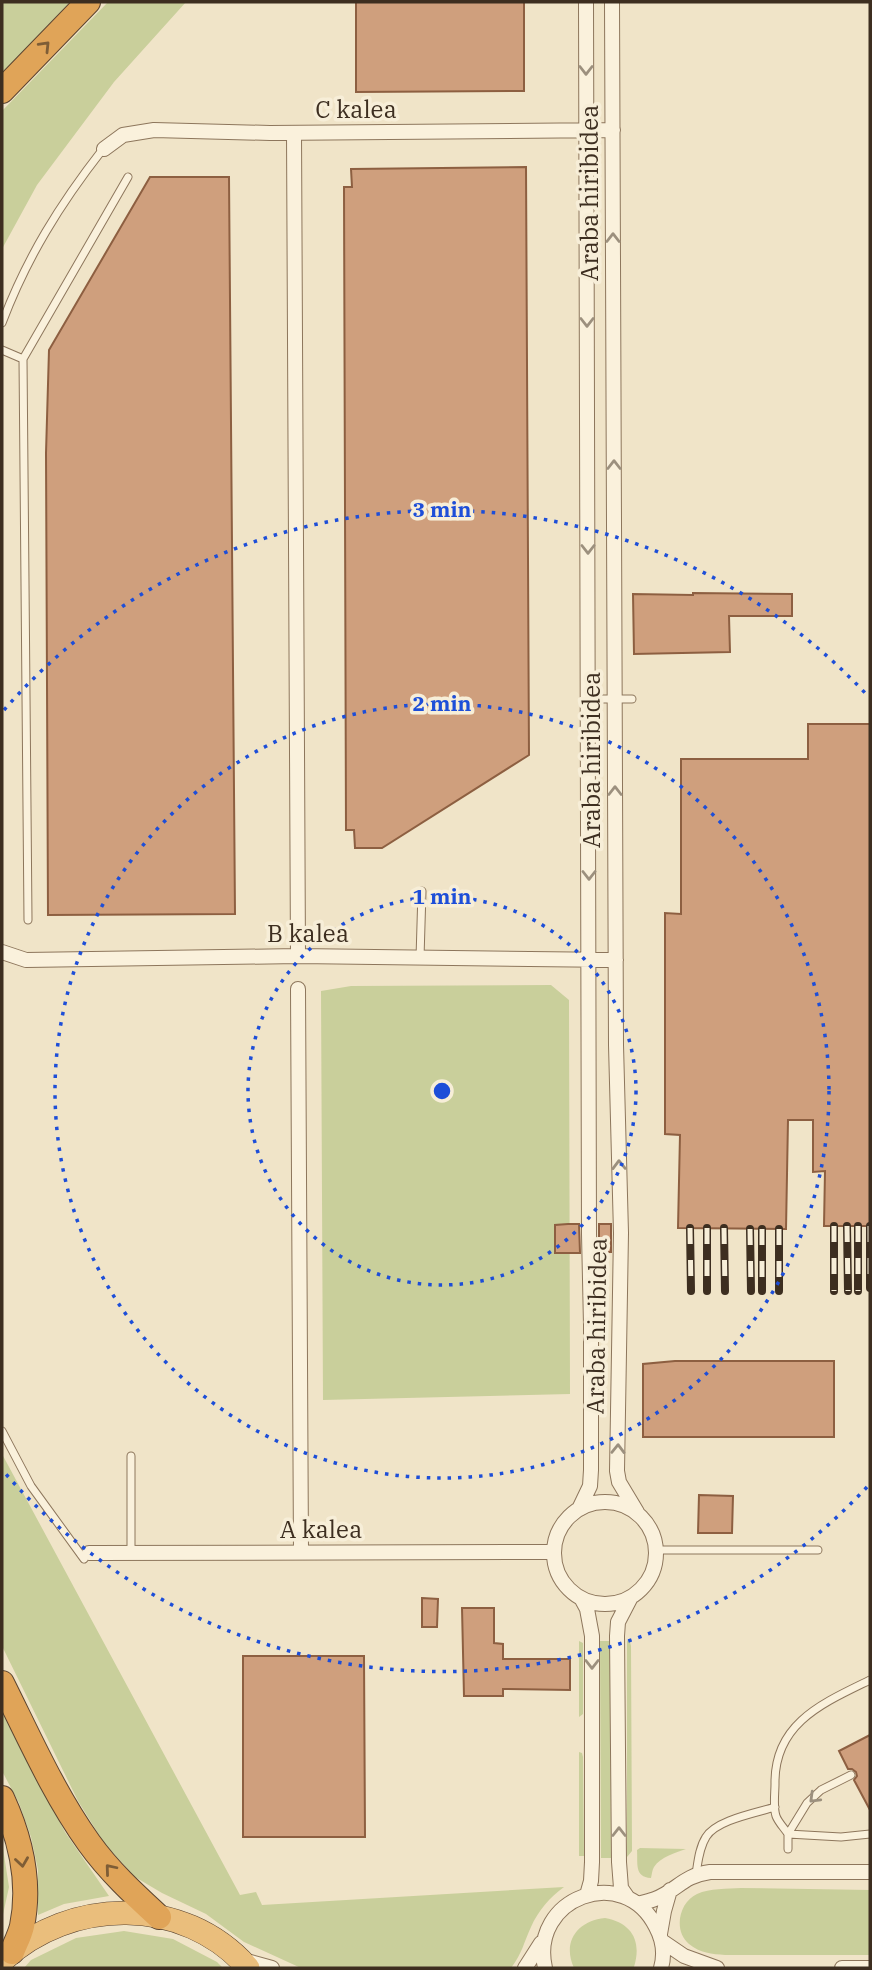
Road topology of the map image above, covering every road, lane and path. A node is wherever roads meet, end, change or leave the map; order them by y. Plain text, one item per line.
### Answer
1 (88, 2) edge
2 (586, 2) edge
3 (612, 2) edge
4 (2, 91) edge
5 (613, 130) junction
6 (586, 131) junction
7 (295, 133) junction
8 (104, 149) joint
9 (128, 177) dead end
10 (2, 323) edge
11 (2, 350) edge
12 (23, 359) junction
13 (589, 699) junction
14 (615, 699) junction
15 (632, 699) dead end
16 (422, 891) dead end
17 (28, 920) dead end
18 (2, 952) edge
19 (298, 956) junction
20 (420, 958) junction
21 (589, 959) junction
22 (616, 960) junction
23 (298, 989) dead end
24 (2, 1431) edge
25 (131, 1456) dead end
26 (579, 1509) junction
27 (637, 1512) junction
28 (818, 1549) dead end
29 (656, 1550) junction
30 (301, 1552) junction
31 (554, 1552) junction
32 (131, 1553) junction
33 (86, 1556) joint
34 (631, 1597) junction
35 (581, 1598) junction
36 (870, 1680) edge
37 (2, 1683) edge
38 (851, 1775) dead end
39 (2, 1798) edge
40 (775, 1807) junction
41 (788, 1834) junction
42 (870, 1834) edge
43 (789, 1849) dead end
44 (870, 1872) edge
45 (696, 1874) junction
46 (670, 1890) junction
47 (587, 1895) junction
48 (633, 1901) junction
49 (159, 1917) junction
50 (661, 1938) junction
51 (544, 1939) junction
52 (7, 1956) edge
53 (243, 1964) edge
54 (272, 1968) edge
55 (524, 1968) edge
56 (545, 1968) edge
57 (661, 1968) edge
58 (717, 1968) edge
59 (842, 1968) edge
60 (870, 1968) edge

4 -> 1 highway
2 -> 6 street, Araba hiribidea
3 - 5 street, Araba hiribidea
5 - 6 street, C kalea
14 -> 5 street, Araba hiribidea
6 - 7 street, C kalea
6 -> 13 street, Araba hiribidea
7 - 8 street, C kalea
7 - 19 street
8 - 10 lane
9 - 12 lane
11 - 12 lane
12 - 17 lane
13 - 14 lane
13 -> 21 street, Araba hiribidea
14 - 15 lane
22 -> 14 street, Araba hiribidea
16 - 20 lane
18 - 19 street, B kalea
19 - 20 street, B kalea
20 - 21 street, B kalea
21 - 22 street, B kalea
21 - 26 street, Araba hiribidea
27 -> 22 street, Araba hiribidea
23 - 30 street
24 - 33 lane
25 - 32 lane
26 - 27 street
26 - 31 street
27 - 29 street
28 - 29 lane
29 - 34 street
30 - 31 street, A kalea
30 - 32 street, A kalea
31 - 35 street
32 - 33 street, A kalea
34 - 35 street
48 -> 34 street
35 -> 47 street
36 - 40 lane
49 -> 37 highway
38 -> 41 lane
39 -> 52 highway
40 - 41 lane
40 - 45 lane
41 - 42 lane
41 - 43 lane
44 - 45 street
45 - 46 street
46 - 48 street
46 - 50 street
47 - 48 street
47 - 51 street
48 - 50 street
49 - 52 highway
49 - 53 highway
50 - 57 street
50 - 58 street
51 - 55 street
51 - 56 street
53 - 54 street
59 - 60 street

